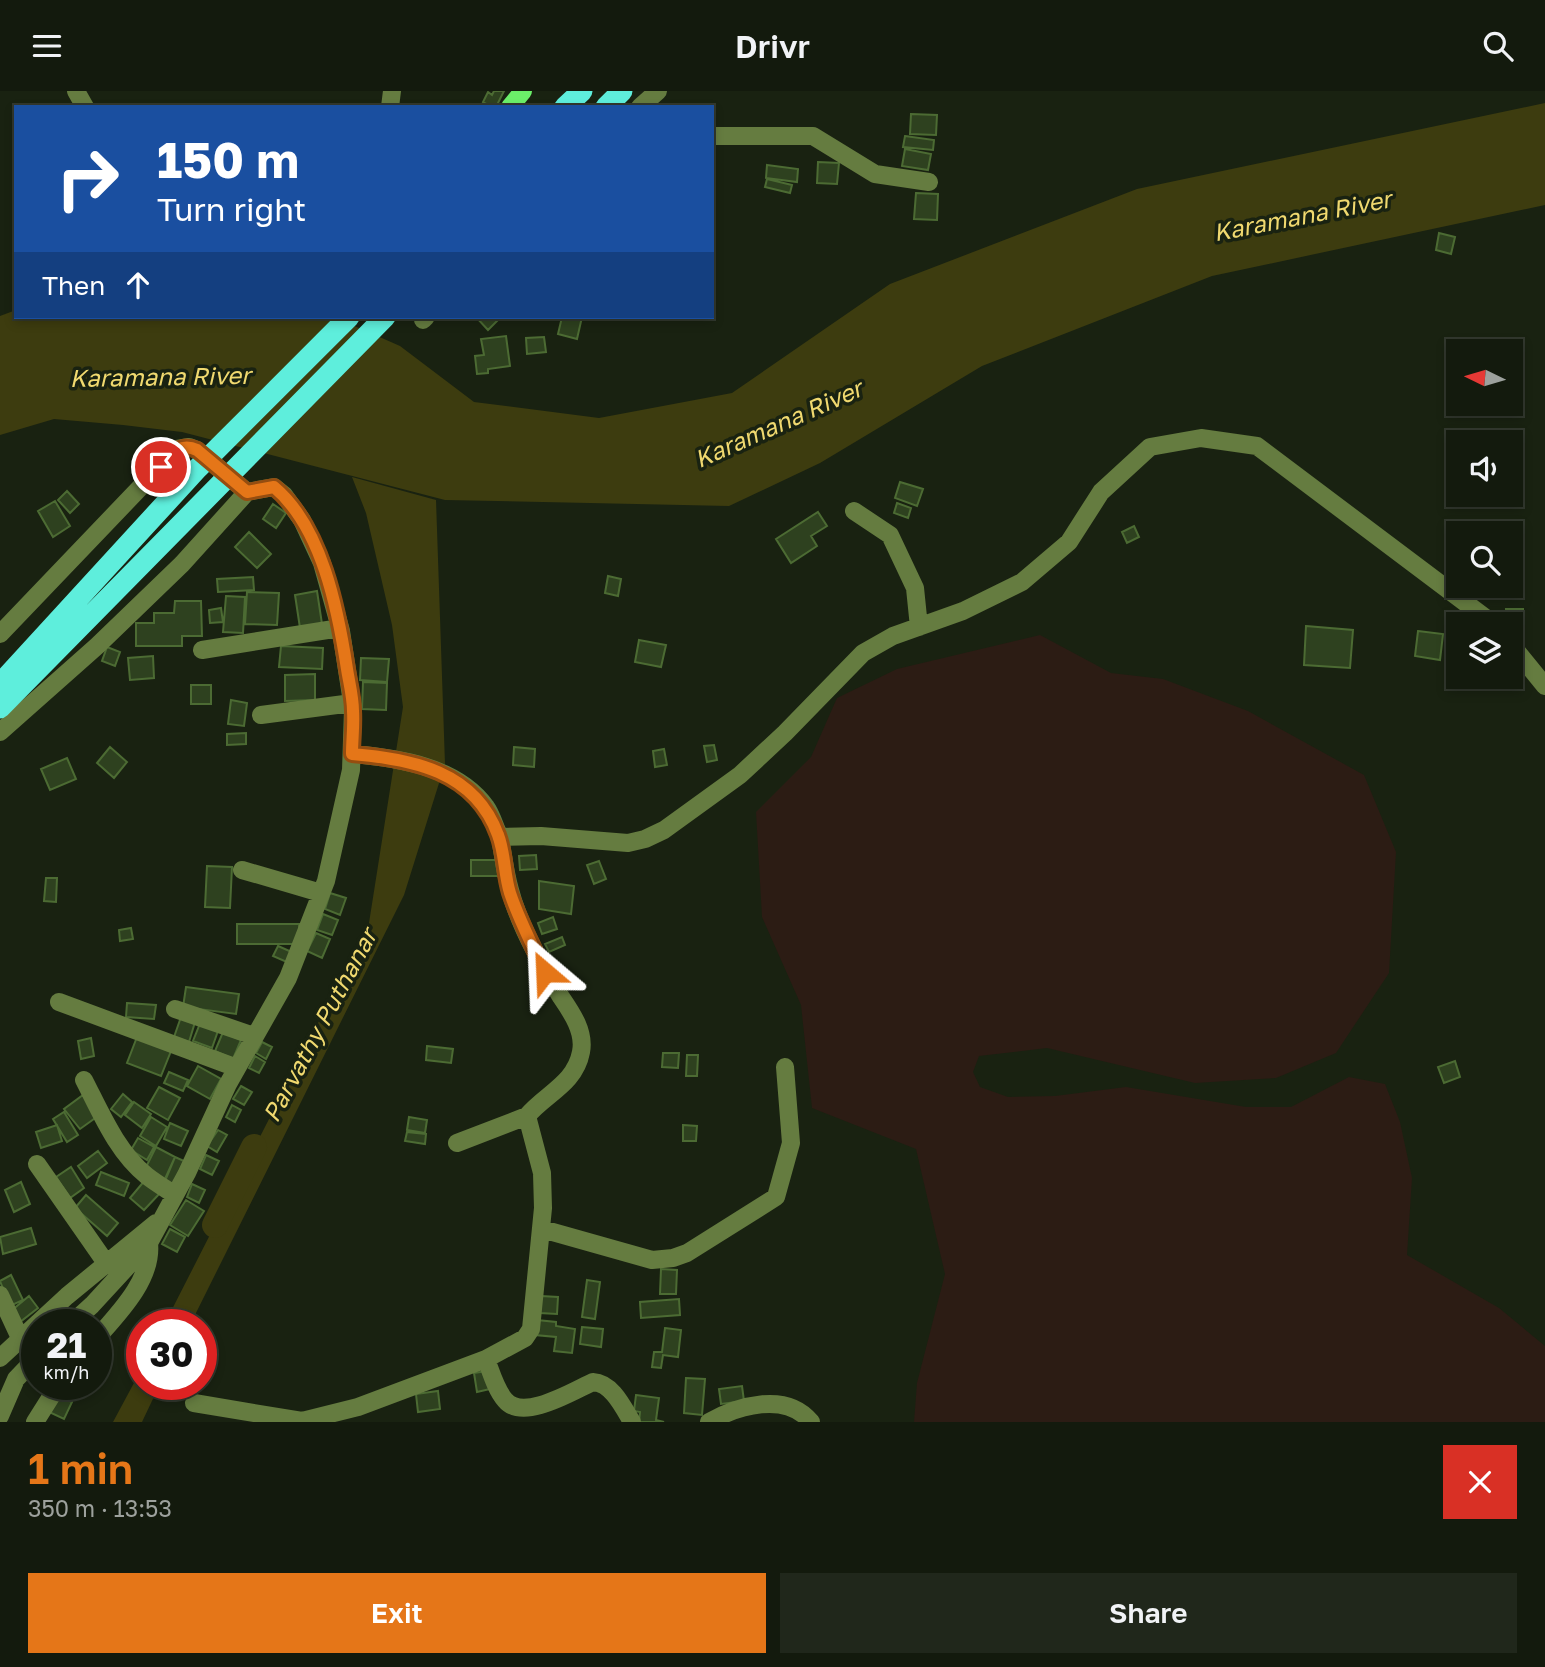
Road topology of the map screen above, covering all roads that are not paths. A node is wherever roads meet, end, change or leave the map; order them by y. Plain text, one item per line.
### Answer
1 (523, 91) edge
2 (582, 91) edge
3 (622, 91) edge
4 (512, 105) edge
5 (567, 105) edge
6 (608, 105) edge
7 (714, 136) edge
8 (929, 182) dead end
9 (347, 319) edge
10 (383, 319) edge
11 (247, 492) junction
12 (854, 511) dead end
13 (1478, 612) edge
14 (919, 627) junction
15 (340, 628) junction
16 (0, 635) edge
17 (202, 650) dead end
18 (1523, 659) edge
19 (0, 684) edge
20 (1545, 686) edge
21 (352, 703) junction
22 (0, 708) edge
23 (261, 715) dead end
24 (0, 732) edge
25 (352, 754) junction
26 (500, 837) junction
27 (242, 870) dead end
28 (321, 893) junction
29 (59, 1002) dead end
30 (175, 1009) dead end
31 (254, 1036) junction
32 (785, 1067) dead end
33 (237, 1068) junction
34 (83, 1080) dead end
35 (527, 1116) junction
36 (457, 1143) dead end
37 (37, 1164) dead end
38 (175, 1195) junction
39 (161, 1220) junction
40 (542, 1229) junction
41 (149, 1243) junction
42 (106, 1263) junction
43 (0, 1295) edge
44 (88, 1309) edge
45 (112, 1320) edge
46 (20, 1338) junction
47 (0, 1358) edge
48 (486, 1359) junction
49 (21, 1374) edge
50 (47, 1400) edge
51 (194, 1403) dead end
52 (0, 1416) edge
53 (249, 1417) edge
54 (35, 1422) edge
55 (632, 1422) edge
56 (709, 1422) edge
57 (811, 1422) edge

1 - 4 main road
2 - 5 highway
3 - 6 highway
7 - 8 street
9 - 19 highway
10 - 22 highway
11 - 15 street
11 - 16 street
11 - 24 street
12 - 14 street
13 - 14 street
14 - 26 street
15 - 17 street
15 - 21 street
18 - 20 street
21 - 23 street
21 - 25 street
25 - 26 street
25 - 28 street
26 - 35 street
27 - 28 street
28 - 31 street
29 - 33 street
30 - 31 street
31 - 33 street
32 - 40 street
33 - 38 street
34 - 38 street
35 - 36 street
35 - 40 street
37 - 42 street
38 - 39 street
39 - 41 street
39 - 42 street
40 - 48 street
41 - 44 street
41 - 45 street
42 - 46 street
43 - 46 street
46 - 47 street
48 - 53 street
48 - 55 street
49 - 52 street
50 - 54 street
51 - 53 street
56 - 57 street

